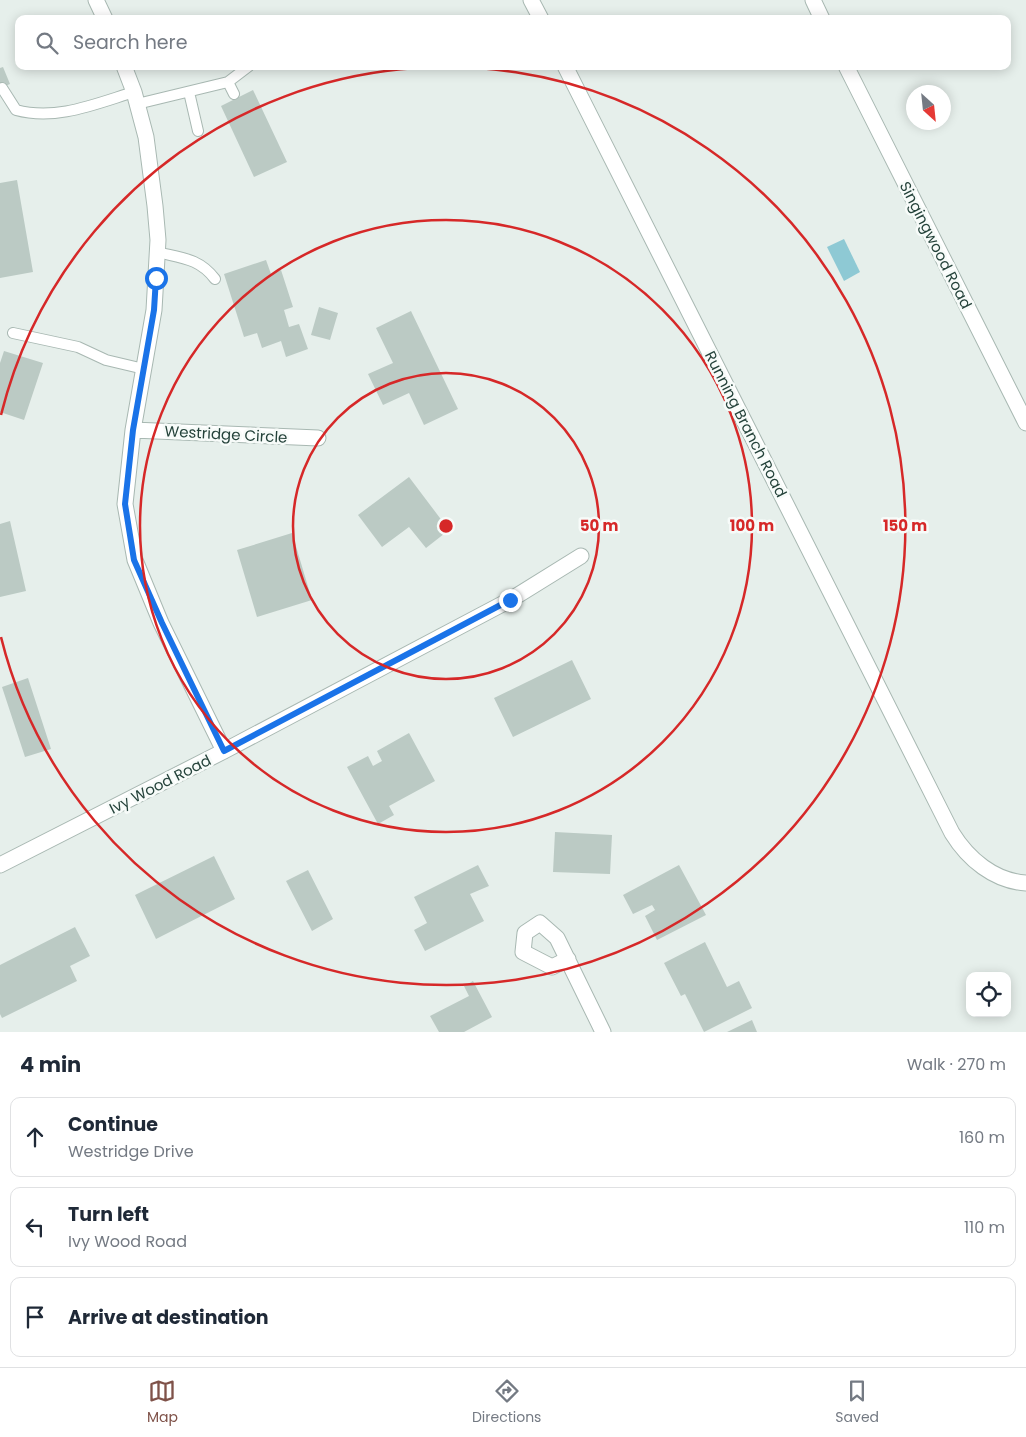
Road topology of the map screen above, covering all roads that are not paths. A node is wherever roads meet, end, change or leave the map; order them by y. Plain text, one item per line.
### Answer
1 (96, 0) edge
2 (531, 0) edge
3 (813, 0) edge
4 (103, 15) edge
5 (539, 15) edge
6 (820, 15) edge
7 (125, 70) edge
8 (244, 70) edge
9 (567, 70) edge
10 (848, 70) edge
11 (228, 82) junction
12 (2, 88) dead end
13 (189, 92) junction
14 (234, 94) dead end
15 (135, 98) junction
16 (198, 131) dead end
17 (157, 252) junction
18 (215, 279) dead end
19 (13, 333) dead end
20 (144, 369) junction
21 (1026, 423) edge
22 (133, 430) junction
23 (318, 438) dead end
24 (581, 556) dead end
25 (224, 751) junction
26 (0, 865) edge
27 (1026, 883) edge
28 (568, 959) junction
29 (603, 1032) edge

1 - 4 street
2 - 5 street
3 - 6 street
7 - 15 street
8 - 11 lane
9 - 27 street, Running Branch Road
10 - 21 street, Singingwood Road
11 - 13 lane
11 - 14 lane
12 - 15 lane
13 - 15 lane
13 - 16 lane
15 - 17 street
17 - 18 lane
17 - 20 street
19 - 20 lane
20 - 22 street
22 - 23 street, Westridge Circle
22 - 25 street
24 - 25 street, Ivy Wood Road
25 - 26 street, Ivy Wood Road
28 - 28 street
28 - 29 street

